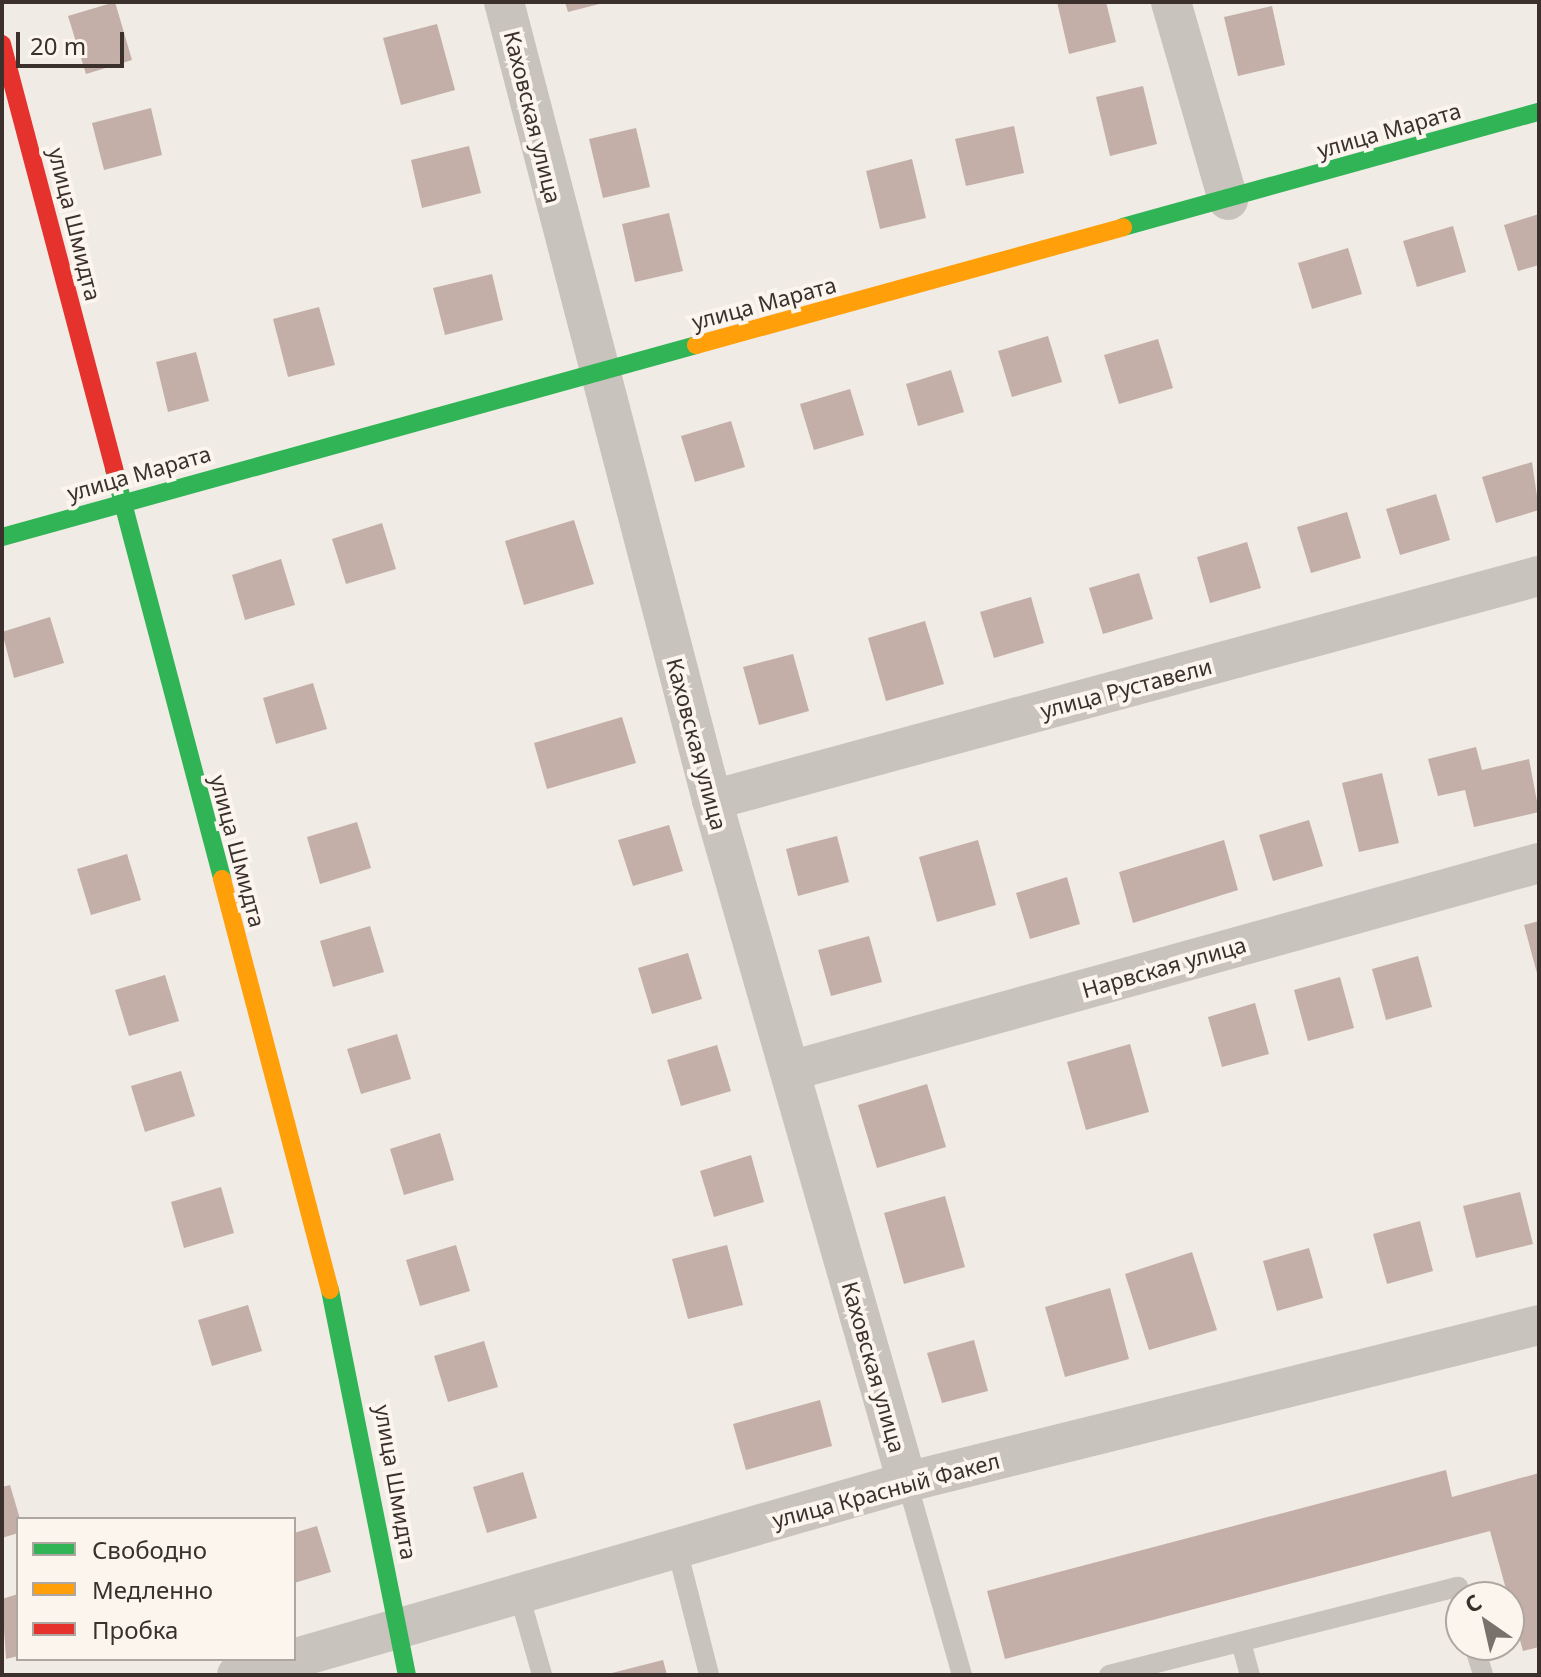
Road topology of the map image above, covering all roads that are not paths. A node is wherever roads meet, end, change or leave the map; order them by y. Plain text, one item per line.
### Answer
1 (504, 2) edge
2 (1171, 2) edge
3 (2, 44) edge
4 (1539, 112) edge
5 (1228, 200) junction
6 (597, 374) junction
7 (119, 502) junction
8 (2, 537) edge
9 (1539, 576) edge
10 (712, 800) junction
11 (1539, 863) edge
12 (790, 1071) junction
13 (1539, 1325) edge
14 (907, 1482) junction
15 (677, 1549) junction
16 (1445, 1590) edge
17 (519, 1594) junction
18 (395, 1632) junction
19 (1241, 1642) junction
20 (296, 1659) edge
21 (288, 1661) edge
22 (237, 1675) edge
23 (407, 1675) edge
24 (542, 1675) edge
25 (709, 1675) edge
26 (962, 1675) edge
27 (1109, 1675) edge
28 (1250, 1675) edge

1 - 6 street, Каховская улица
2 - 5 street
3 - 7 street, улица Шмидта
4 - 5 street, улица Марата
5 - 6 street, улица Марата
6 - 7 street, улица Марата
6 - 10 street, Каховская улица
7 - 8 street, улица Марата
7 - 18 street, улица Шмидта
9 - 10 street, улица Руставели
10 - 12 street, Каховская улица
11 - 12 street, Нарвская улица
12 - 14 street, Каховская улица
13 - 14 street, улица Красный Факел
14 - 15 street, улица Красный Факел
14 - 26 lane
15 - 17 street, улица Красный Факел
15 - 25 lane
16 - 19 lane
17 - 18 street, улица Красный Факел
17 - 24 lane
18 - 20 street, улица Красный Факел
18 - 23 street, улица Шмидта
19 - 27 lane
19 - 28 lane
21 - 22 street, улица Красный Факел

